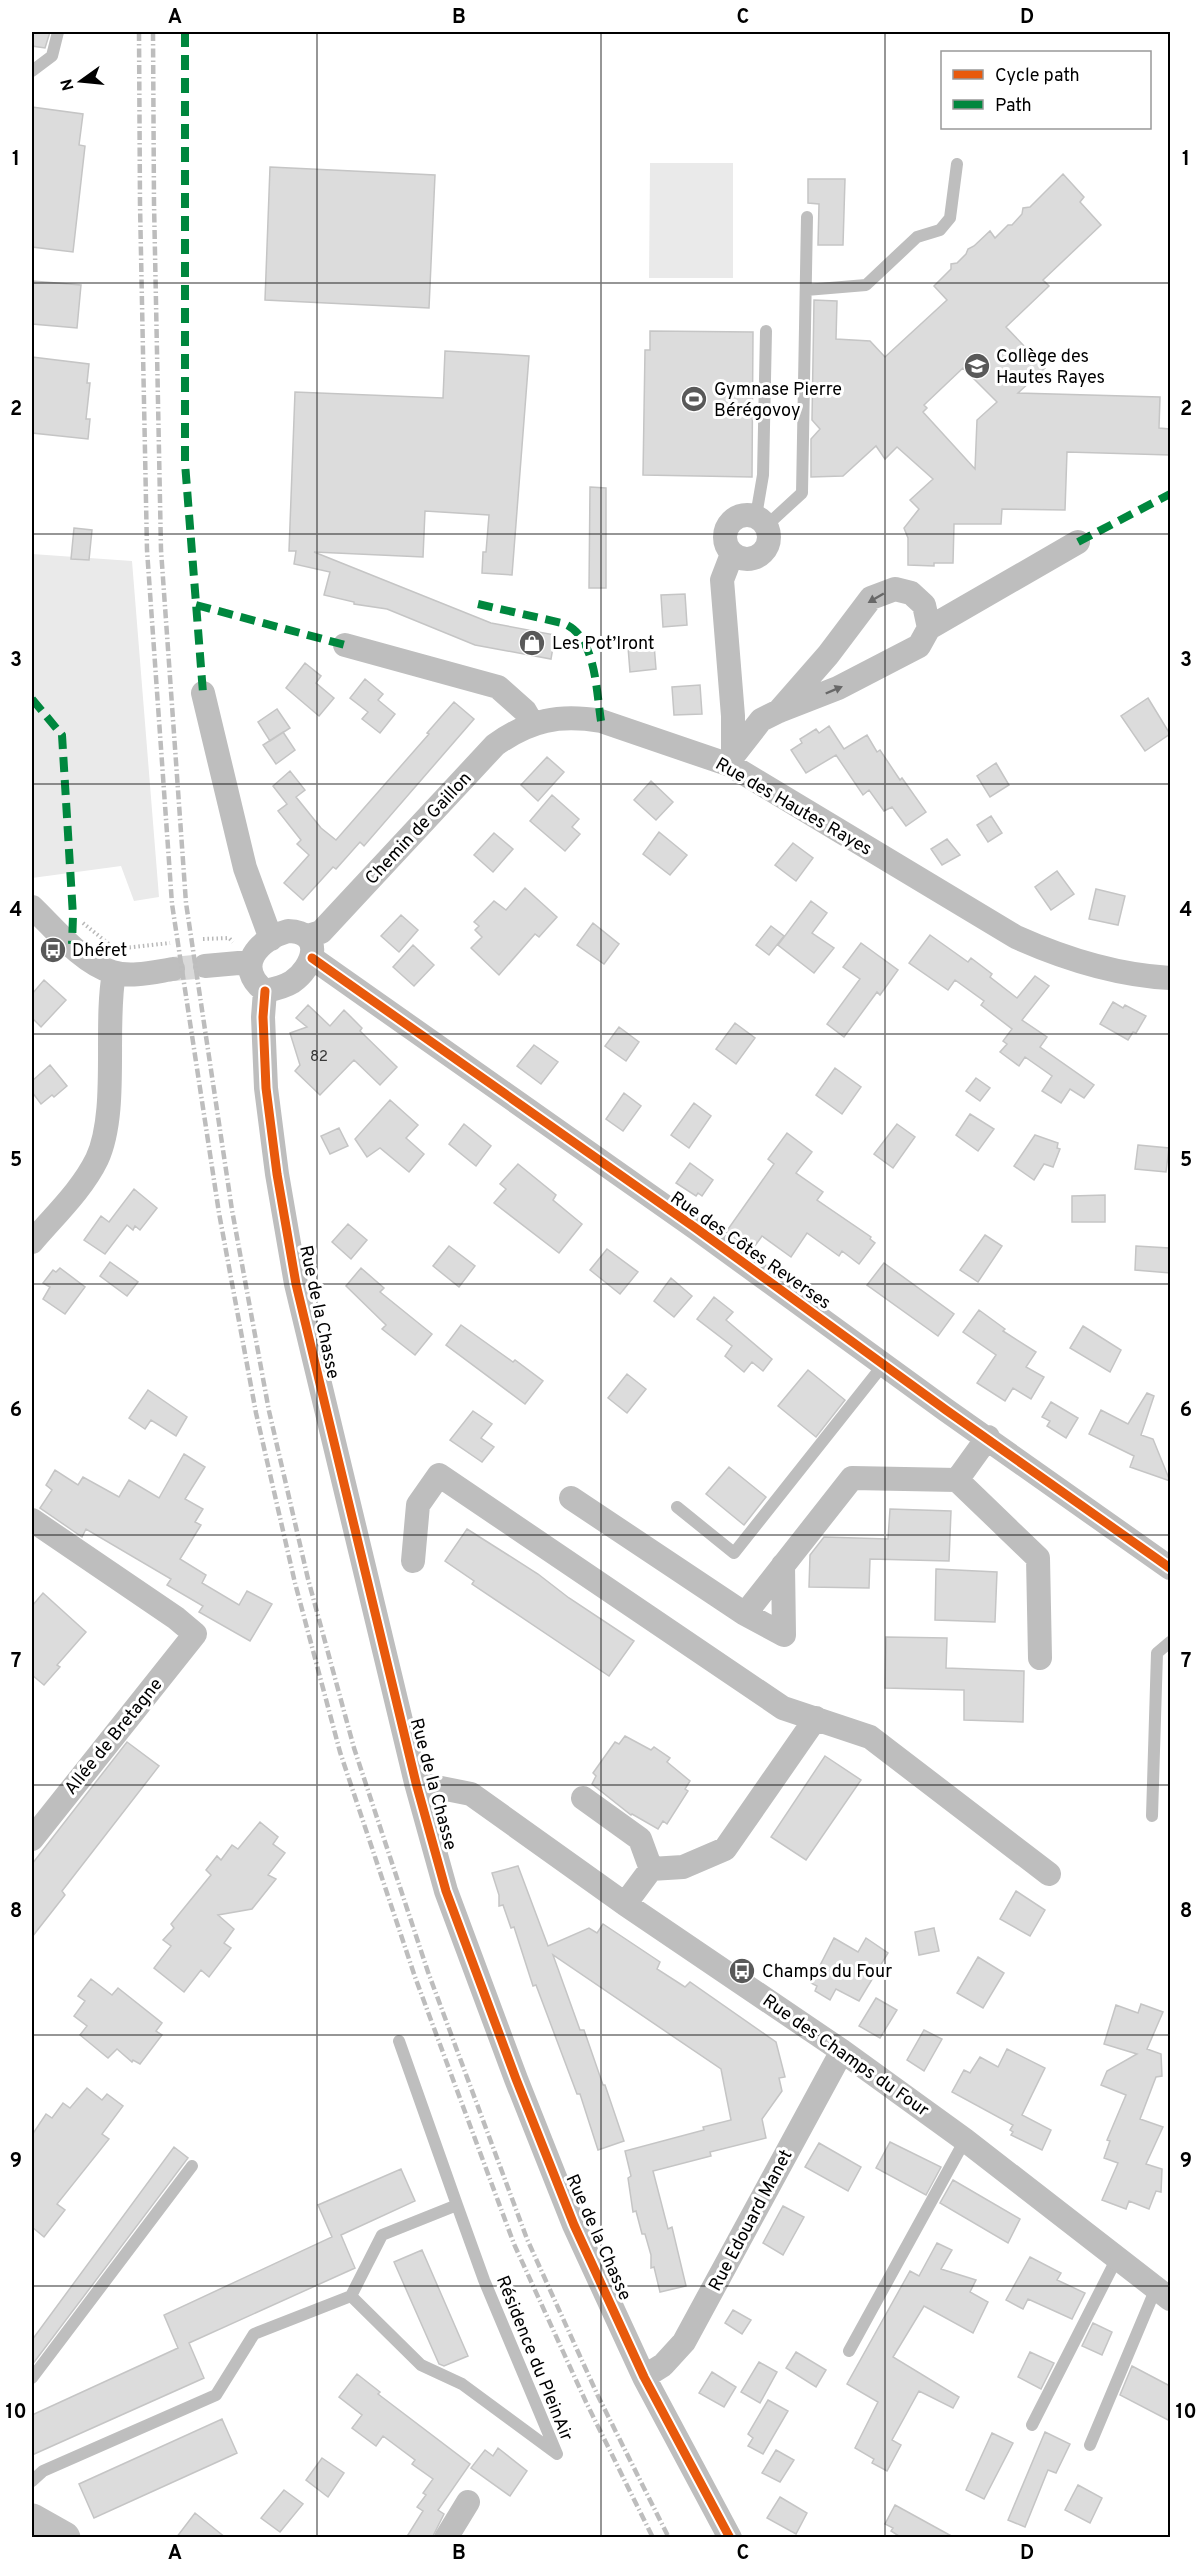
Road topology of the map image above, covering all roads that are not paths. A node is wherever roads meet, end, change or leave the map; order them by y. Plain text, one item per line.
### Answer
1 (58, 32) edge
2 (32, 71) edge
3 (957, 164) dead end
4 (807, 217) dead end
5 (806, 290) junction
6 (766, 332) dead end
7 (761, 521) junction
8 (1078, 542) dead end
9 (732, 554) junction
10 (929, 628) junction
11 (345, 645) dead end
12 (203, 693) dead end
13 (779, 711) junction
14 (532, 723) junction
15 (731, 760) junction
16 (32, 907) edge
17 (271, 939) junction
18 (310, 947) junction
19 (250, 963) junction
20 (205, 966) tunnel mouth
21 (173, 969) tunnel mouth
22 (114, 973) junction
23 (1170, 978) edge
24 (265, 991) junction
25 (32, 1242) edge
26 (883, 1365) junction
27 (988, 1437) junction
28 (957, 1480) junction
29 (571, 1498) dead end
30 (677, 1507) dead end
31 (32, 1520) edge
32 (413, 1561) dead end
33 (783, 1565) junction
34 (1170, 1568) edge
35 (744, 1614) junction
36 (1170, 1642) edge
37 (1040, 1658) dead end
38 (816, 1718) junction
39 (416, 1783) junction
40 (583, 1798) dead end
41 (1152, 1816) dead end
42 (32, 1839) edge
43 (651, 1869) junction
44 (1049, 1874) dead end
45 (625, 1904) junction
46 (399, 2041) dead end
47 (842, 2051) junction
48 (965, 2140) junction
49 (192, 2166) dead end
50 (457, 2205) junction
51 (1117, 2259) junction
52 (1163, 2294) edge
53 (351, 2296) junction
54 (849, 2351) dead end
55 (644, 2377) junction
56 (32, 2378) edge
57 (1032, 2425) dead end
58 (1090, 2445) dead end
59 (32, 2481) edge
60 (468, 2502) dead end
61 (446, 2538) edge
62 (730, 2538) edge

1 - 2 lane
3 - 5 lane
4 - 5 lane
5 - 7 lane
6 - 7 lane
7 - 9 street
7 - 9 street
8 - 10 street
9 - 15 street
13 -> 10 street
10 -> 13 street
11 - 14 street
12 - 17 street
13 - 15 street
14 - 15 street, Rue des Hautes Rayes
14 - 18 street, Chemin de Gaillon
15 - 23 street, Rue des Hautes Rayes
16 - 22 street
17 - 18 street
17 - 19 street
18 - 24 street
18 - 26 street, Rue des Côtes Reverses
19 - 20 street
19 - 24 street
21 - 22 street
22 - 25 street
24 - 39 street, Rue de la Chasse
26 - 27 street, Rue des Côtes Reverses
26 - 30 lane
27 - 28 street
27 - 34 street, Rue des Côtes Reverses
28 - 33 street
28 - 37 street
29 - 35 street
31 - 42 street, Allée de Bretagne
32 - 38 street
33 - 35 street
33 - 35 street
36 - 41 lane
38 - 43 street
38 - 44 street
39 - 45 street, Rue des Champs du Four
39 - 55 street, Rue de la Chasse
40 - 43 street
43 - 45 street
45 - 47 street, Rue des Champs du Four
46 - 50 lane, Résidence du PleinAir
47 - 48 street, Rue des Champs du Four
47 - 55 street, Rue Edouard Manet
48 - 51 street, Rue des Champs du Four
48 - 54 lane
49 - 56 lane
50 - 53 lane
50 - 53 lane, Résidence du PleinAir
51 - 52 street, Rue des Champs du Four
51 - 57 lane
52 - 58 lane
53 - 59 lane
55 - 62 street, Rue de la Chasse
60 - 61 street

